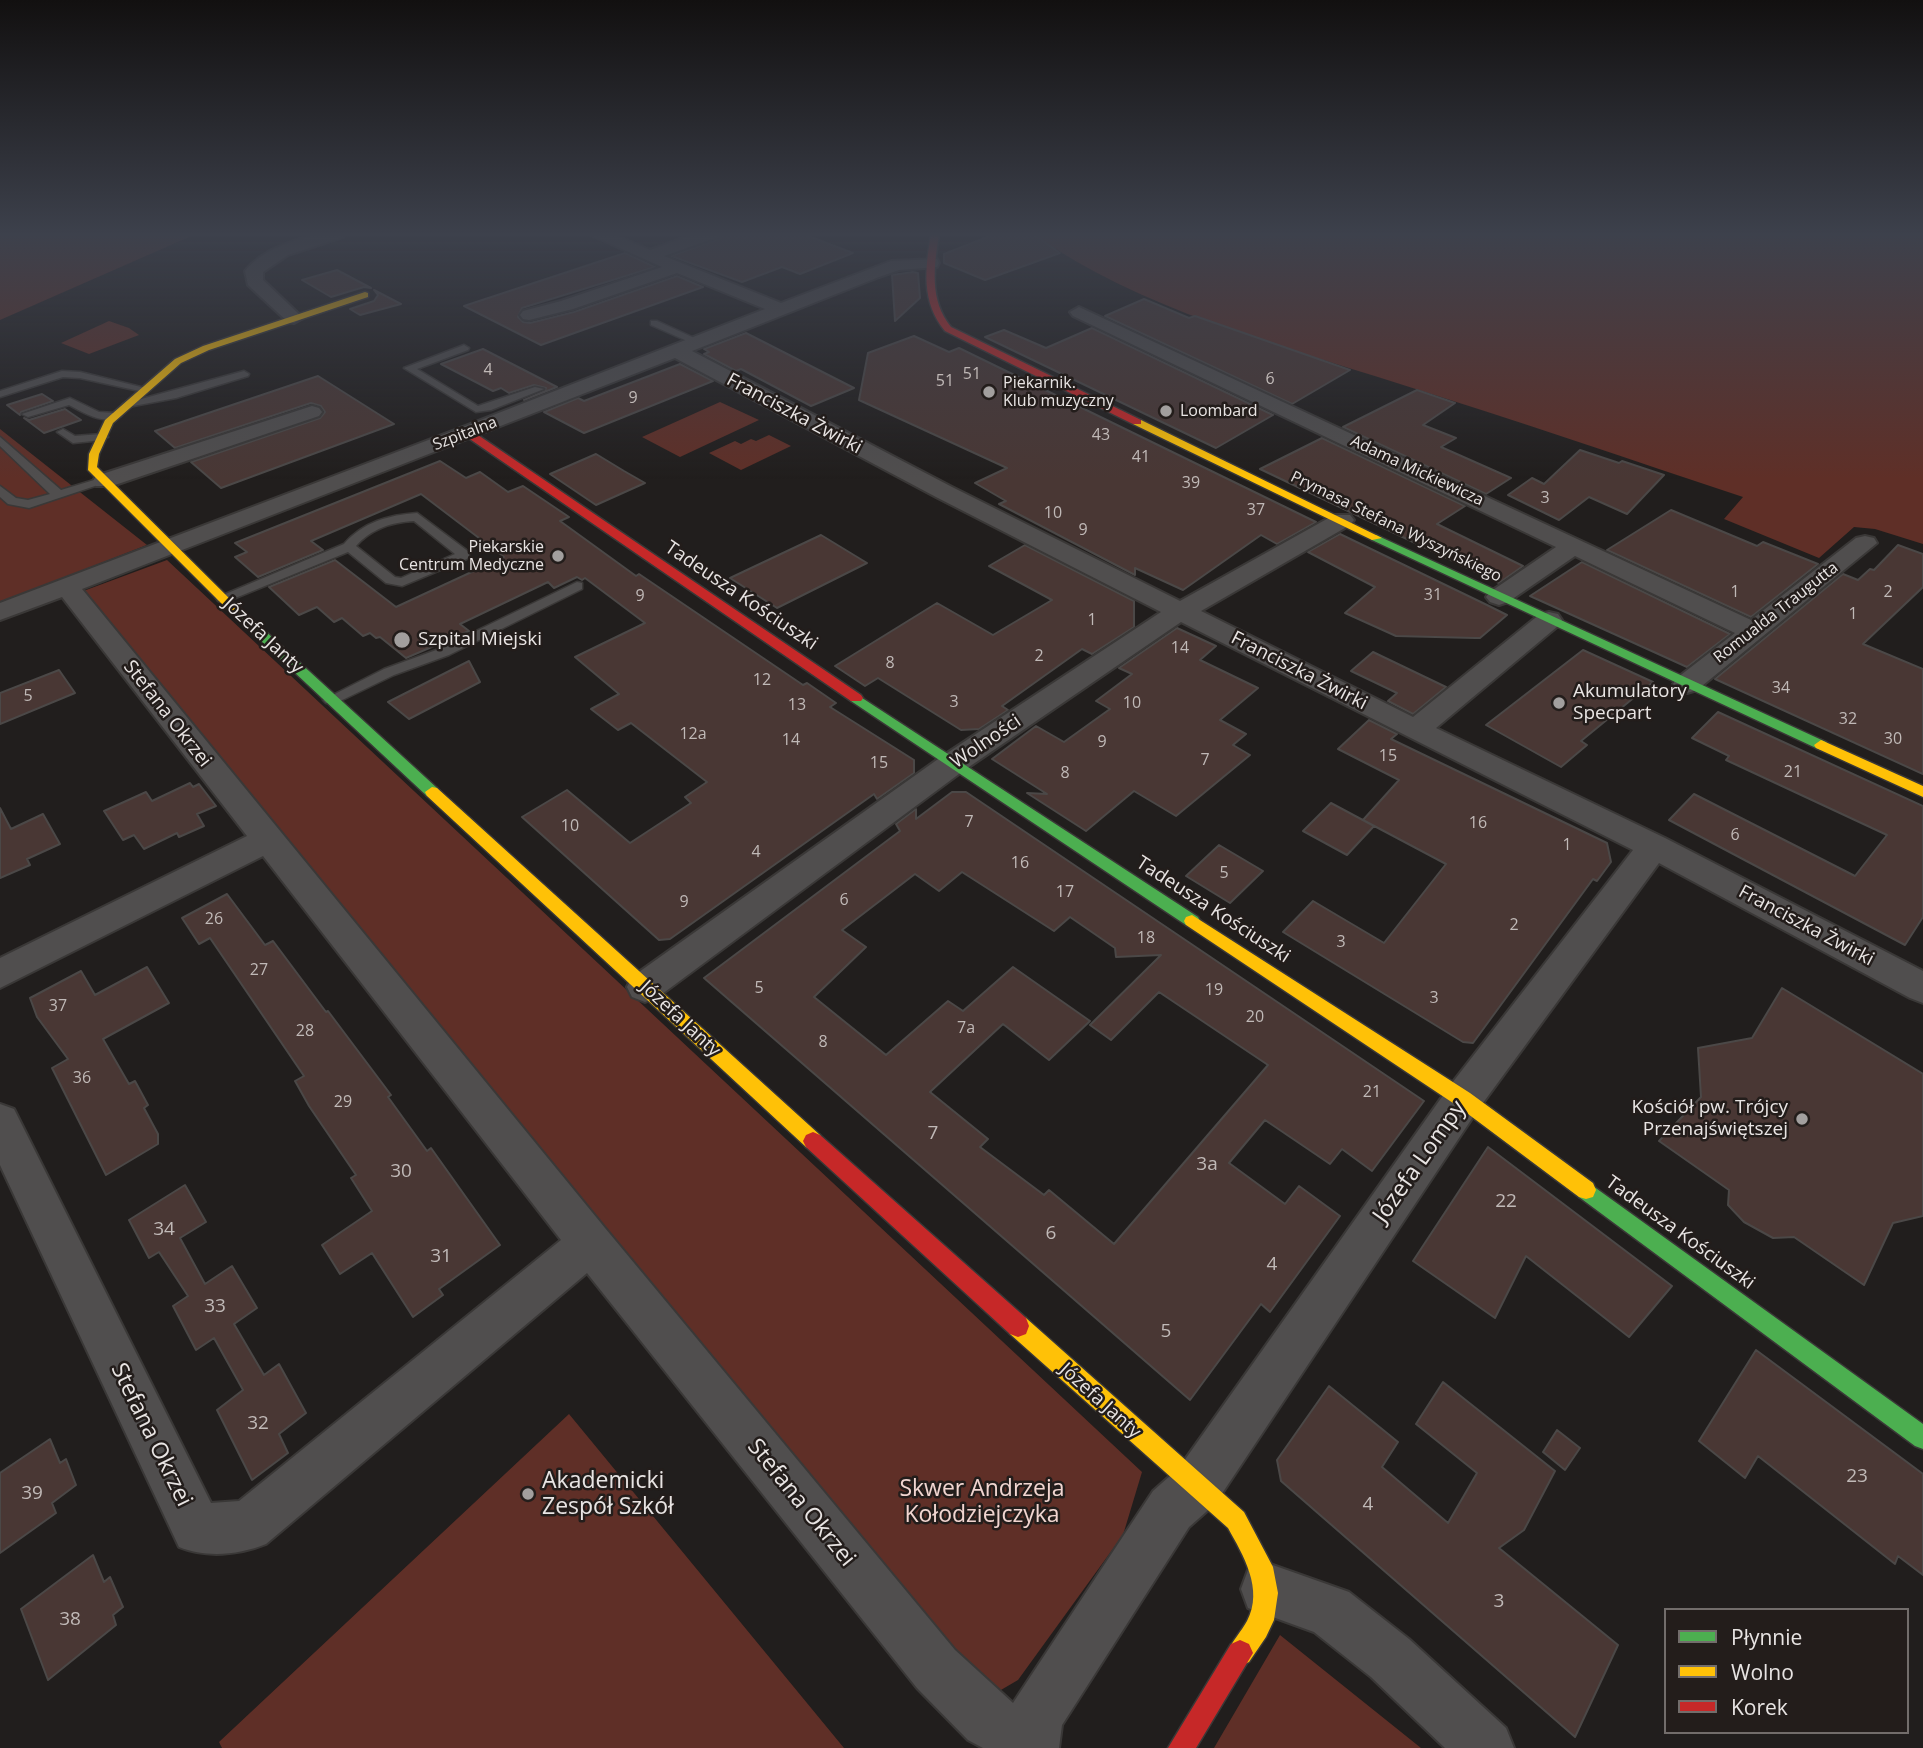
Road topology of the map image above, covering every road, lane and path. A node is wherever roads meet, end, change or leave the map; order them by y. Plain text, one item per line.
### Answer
1 (291, 316) edge
2 (301, 316) edge
3 (764, 316) edge
4 (938, 316) edge
5 (1087, 316) edge
6 (294, 318) junction
7 (654, 323) dead end
8 (698, 342) junction
9 (464, 348) dead end
10 (677, 351) junction
11 (244, 374) dead end
12 (144, 389) junction
13 (539, 389) dead end
14 (0, 394) edge
15 (128, 404) junction
16 (504, 410) junction
17 (312, 412) dead end
18 (28, 414) dead end
19 (115, 416) junction
20 (63, 432) dead end
21 (468, 433) junction
22 (102, 438) junction
23 (0, 440) edge
24 (104, 481) junction
25 (0, 490) edge
26 (58, 494) junction
27 (1342, 520) junction
28 (1865, 543) dead end
29 (1574, 546) junction
30 (169, 547) junction
31 (349, 547) junction
32 (577, 586) dead end
33 (67, 587) junction
34 (1500, 597) junction
35 (223, 598) junction
36 (1180, 611) junction
37 (0, 612) edge
38 (1549, 620) junction
39 (1753, 631) junction
40 (1687, 684) junction
41 (331, 700) junction
42 (1415, 730) junction
43 (953, 764) junction
44 (1923, 792) edge
45 (267, 840) junction
46 (1654, 846) junction
47 (0, 974) edge
48 (645, 988) junction
49 (1923, 988) edge
50 (1463, 1099) junction
51 (0, 1122) edge
52 (590, 1243) junction
53 (1923, 1438) edge
54 (1197, 1486) junction
55 (1267, 1590) junction
56 (1030, 1746) edge
57 (1181, 1748) edge
58 (1486, 1748) edge

1 - 6 street
2 - 6 street
3 - 8 street, Szpitalna
4 - 27 street, Prymasa Stefana Wyszyńskiego
5 - 29 street, Adama Mickiewicza
6 - 12 street
7 - 8 lane
8 - 10 street, Szpitalna
9 - 16 lane
10 - 16 street, Szpitalna
10 - 36 street, Franciszka Żwirki
11 - 15 lane
12 - 14 lane
12 - 15 street
13 - 16 lane
15 - 19 street
16 - 21 street, Szpitalna
17 - 24 street
18 - 19 lane
19 - 22 street
20 - 22 lane
21 - 30 street, Szpitalna
21 - 43 street, Tadeusza Kościuszki
22 - 24 street
23 - 26 lane
24 - 26 lane
24 - 30 street, Józefa Janty
25 - 26 lane
27 - 34 street, Prymasa Stefana Wyszyńskiego
27 - 36 street, Wolności
28 - 39 street, Romualda Traugutta
29 - 34 street
29 - 39 street, Adama Mickiewicza
30 - 33 street, Szpitalna
30 - 35 street, Józefa Janty
31 - 31 lane
31 - 35 lane
32 - 41 lane
33 - 37 street, Szpitalna
33 - 45 street, Stefana Okrzei
34 - 38 street, Prymasa Stefana Wyszyńskiego
35 - 41 street, Józefa Janty
36 - 42 street, Franciszka Żwirki
36 - 43 street, Wolności
38 - 40 street, Prymasa Stefana Wyszyńskiego
38 - 42 street
39 - 40 street, Romualda Traugutta
40 - 44 street, Prymasa Stefana Wyszyńskiego
41 - 48 street, Józefa Janty
42 - 46 street, Franciszka Żwirki
43 - 48 street, Wolności
43 - 50 street, Tadeusza Kościuszki
45 - 47 street
45 - 52 street, Stefana Okrzei
46 - 49 street, Franciszka Żwirki
46 - 50 street, Józefa Lompy
48 - 54 street, Józefa Janty
50 - 53 street, Tadeusza Kościuszki
50 - 54 street, Józefa Lompy
51 - 52 street, Stefana Okrzei
52 - 56 street, Stefana Okrzei
54 - 55 street, Józefa Janty
54 - 56 street, Józefa Lompy
55 - 57 street
55 - 58 street

